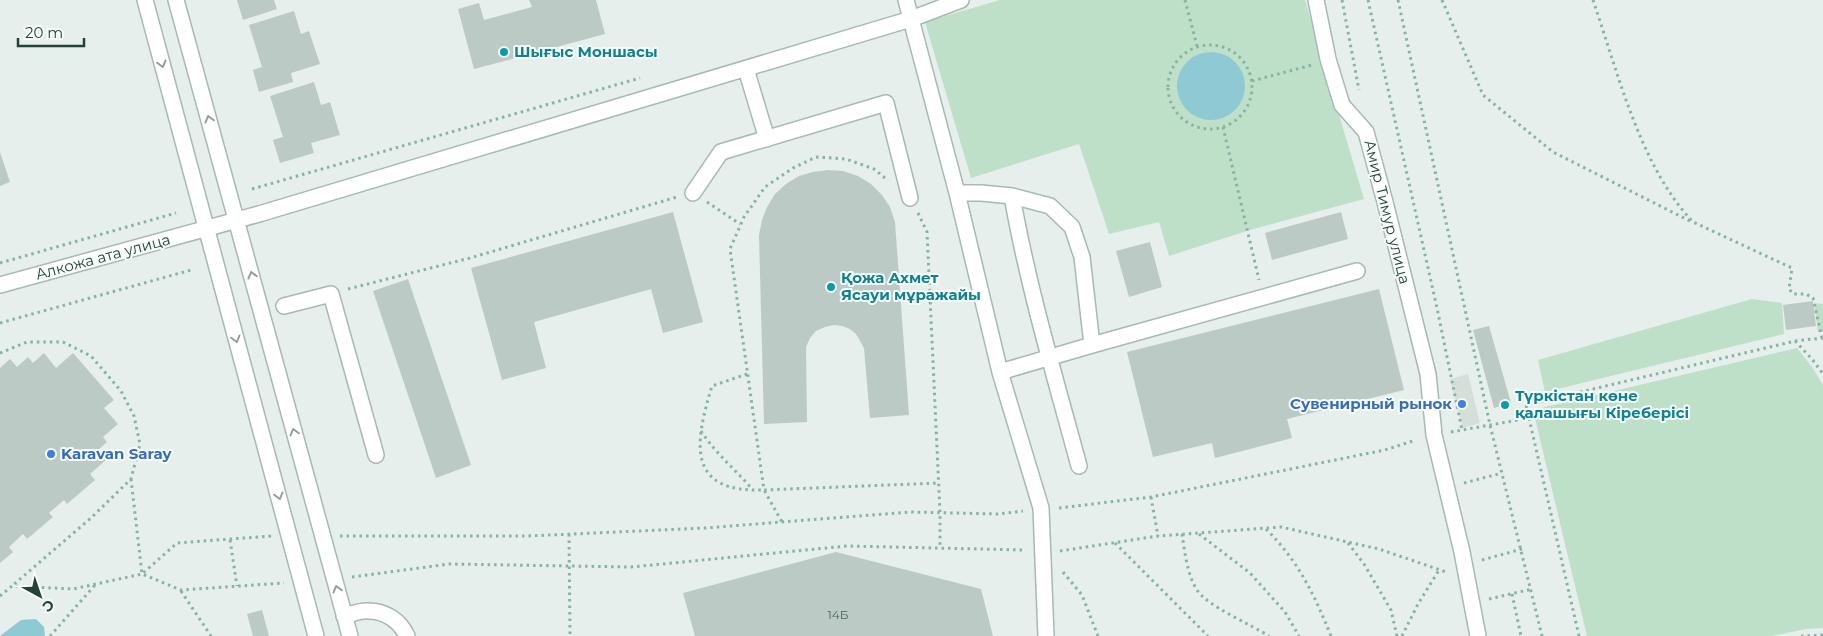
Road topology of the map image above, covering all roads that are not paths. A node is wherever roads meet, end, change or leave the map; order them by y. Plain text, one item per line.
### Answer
1 (145, 0) edge
2 (176, 0) edge
3 (906, 0) edge
4 (961, 0) edge
5 (1316, 0) edge
6 (911, 20) junction
7 (746, 69) junction
8 (767, 139) junction
9 (693, 193) road end
10 (957, 193) junction
11 (1012, 196) junction
12 (910, 198) road end
13 (236, 220) junction
14 (206, 229) junction
15 (1357, 272) dead end
16 (0, 285) edge
17 (284, 306) dead end
18 (1092, 345) junction
19 (1050, 358) junction
20 (1000, 372) junction
21 (376, 455) dead end
22 (1078, 466) dead end
23 (344, 616) junction
24 (316, 636) edge
25 (350, 636) edge
26 (407, 636) edge
27 (1046, 636) edge
28 (1478, 636) edge

1 -> 14 street
13 -> 2 street
3 - 6 street
4 - 6 street
5 - 28 street, Амир Тимур улица
6 - 7 street, Алкожа ата улица
6 - 10 street
7 - 8 street
7 - 13 street, Алкожа ата улица
8 - 9 street
8 - 12 street
10 - 11 street
10 - 20 street
11 - 18 street
11 - 19 street
13 - 14 street, Алкожа ата улица
23 -> 13 street
14 - 16 street, Алкожа ата улица
14 -> 24 street
15 - 18 street
17 - 21 street
18 - 19 street
19 - 20 street
19 - 22 street
20 - 27 street
23 - 25 street
23 - 26 street

